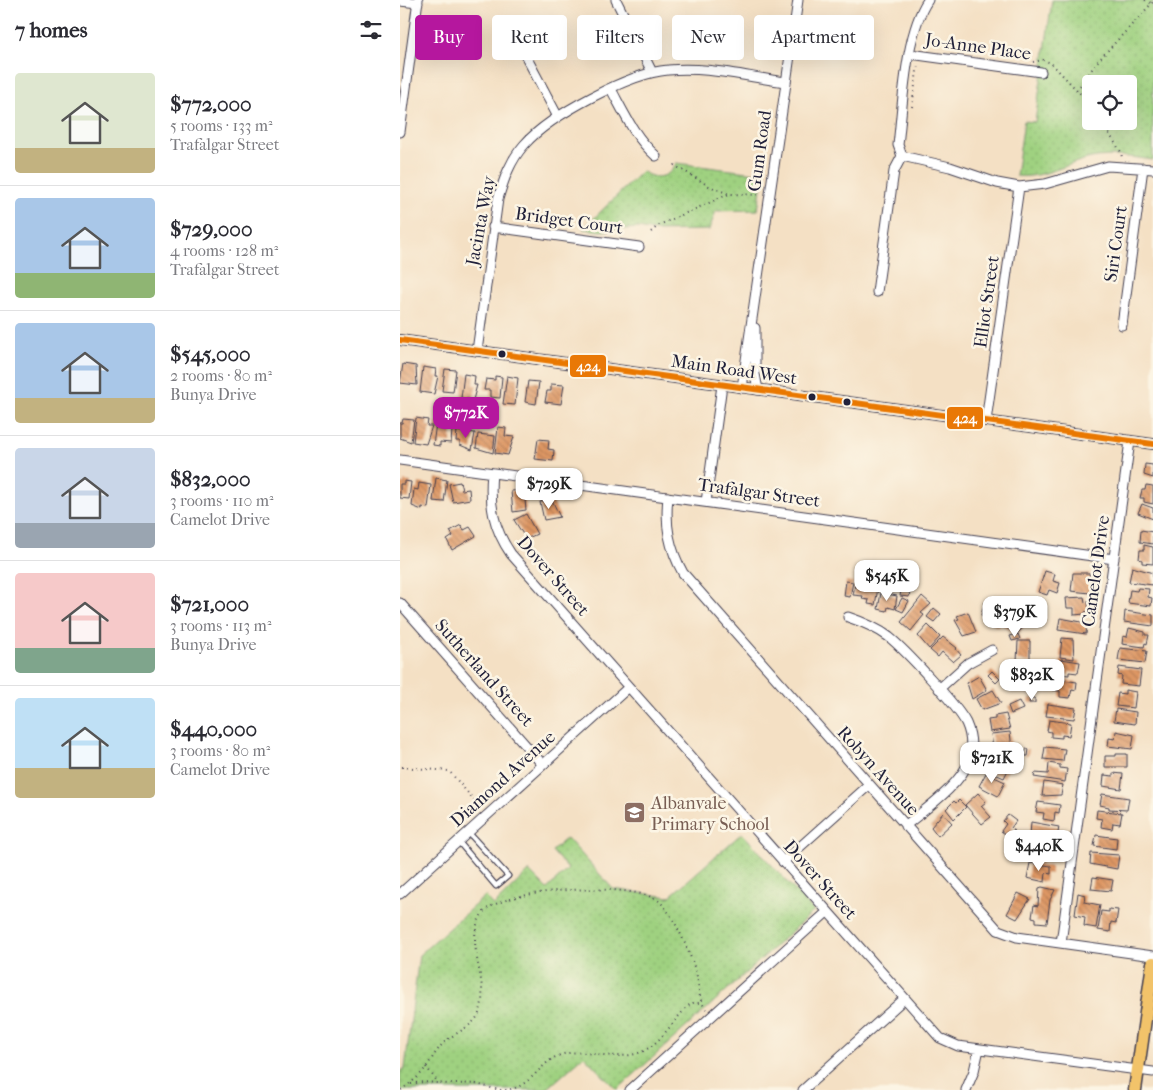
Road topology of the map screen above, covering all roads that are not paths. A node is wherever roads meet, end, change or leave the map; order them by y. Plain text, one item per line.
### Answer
1 (616, 0) edge
2 (798, 0) edge
3 (928, 0) edge
4 (400, 1) edge
5 (418, 2) edge
6 (915, 55) junction
7 (528, 60) edge
8 (652, 72) junction
9 (1041, 72) dead end
10 (786, 82) junction
11 (611, 89) junction
12 (402, 110) edge
13 (558, 116) junction
14 (400, 132) edge
15 (656, 156) dead end
16 (902, 156) junction
17 (1143, 168) junction
18 (1153, 170) edge
19 (1019, 187) junction
20 (493, 227) junction
21 (639, 247) dead end
22 (877, 292) dead end
23 (755, 308) junction
24 (1122, 325) dead end
25 (400, 340) edge
26 (477, 351) junction
27 (722, 385) junction
28 (742, 388) junction
29 (758, 390) junction
30 (986, 421) junction
31 (1130, 441) junction
32 (1150, 443) edge
33 (400, 460) edge
34 (492, 473) junction
35 (668, 497) junction
36 (706, 502) junction
37 (1114, 559) junction
38 (400, 603) edge
39 (848, 617) dead end
40 (992, 650) dead end
41 (629, 687) junction
42 (939, 689) junction
43 (543, 765) junction
44 (869, 785) junction
45 (905, 826) junction
46 (468, 832) junction
47 (458, 842) junction
48 (783, 862) junction
49 (400, 894) edge
50 (827, 912) junction
51 (1061, 943) junction
52 (1153, 956) edge
53 (1153, 963) edge
54 (904, 999) junction
55 (979, 1049) junction
56 (1138, 1070) junction
57 (1153, 1072) edge
58 (630, 1090) edge
59 (803, 1090) edge
60 (966, 1090) edge
61 (1135, 1090) edge

1 - 8 street
2 - 10 street, Gum Road
3 - 6 street
4 - 5 street
5 - 12 street
6 - 9 street, Jo-Anne Place
6 - 16 street
7 - 13 street
8 - 10 street, Jacinta Way
8 - 11 street, Jacinta Way
10 - 23 street, Gum Road
11 - 13 street, Jacinta Way
11 - 15 street
12 - 14 street
13 - 20 street, Jacinta Way
16 - 19 street
16 - 22 street
17 - 18 street
17 - 19 street
17 - 24 street, Siri Court
19 - 30 street, Elliot Street
20 - 21 street, Bridget Court
20 - 26 street, Jacinta Way
23 - 28 street, Gum Road
23 - 29 street, Gum Road
25 - 26 street, Main Road West
26 - 27 street, Main Road West
27 - 28 street, Main Road West
27 - 36 street
28 - 29 street, Main Road West
29 - 30 street, Main Road West
30 - 31 street, Main Road West
31 - 32 street, Main Road West
31 - 37 street, Camelot Drive
33 - 34 street, Trafalgar Street
34 - 35 street, Trafalgar Street
34 - 41 street, Dover Street
35 - 36 street, Trafalgar Street
35 - 44 street, Robyn Avenue
36 - 37 street, Trafalgar Street
37 - 51 street, Camelot Drive
38 - 43 street, Sutherland Street
39 - 42 street
40 - 42 street
41 - 43 street, Diamond Avenue
41 - 48 street, Dover Street
42 - 45 street
43 - 46 street, Diamond Avenue
44 - 45 street, Robyn Avenue
44 - 48 street
45 - 51 street, Robyn Avenue
46 - 47 street, Diamond Avenue
46 - 47 lane
47 - 49 street, Diamond Avenue
48 - 50 street, Dover Street
50 - 54 street, Dover Street
50 - 58 street
51 - 52 street, Robyn Avenue
53 - 56 main road
54 - 55 street, Dover Street
54 - 59 street
55 - 56 street, Dover Street
55 - 60 street
56 - 57 street, Dover Street
56 - 61 main road

